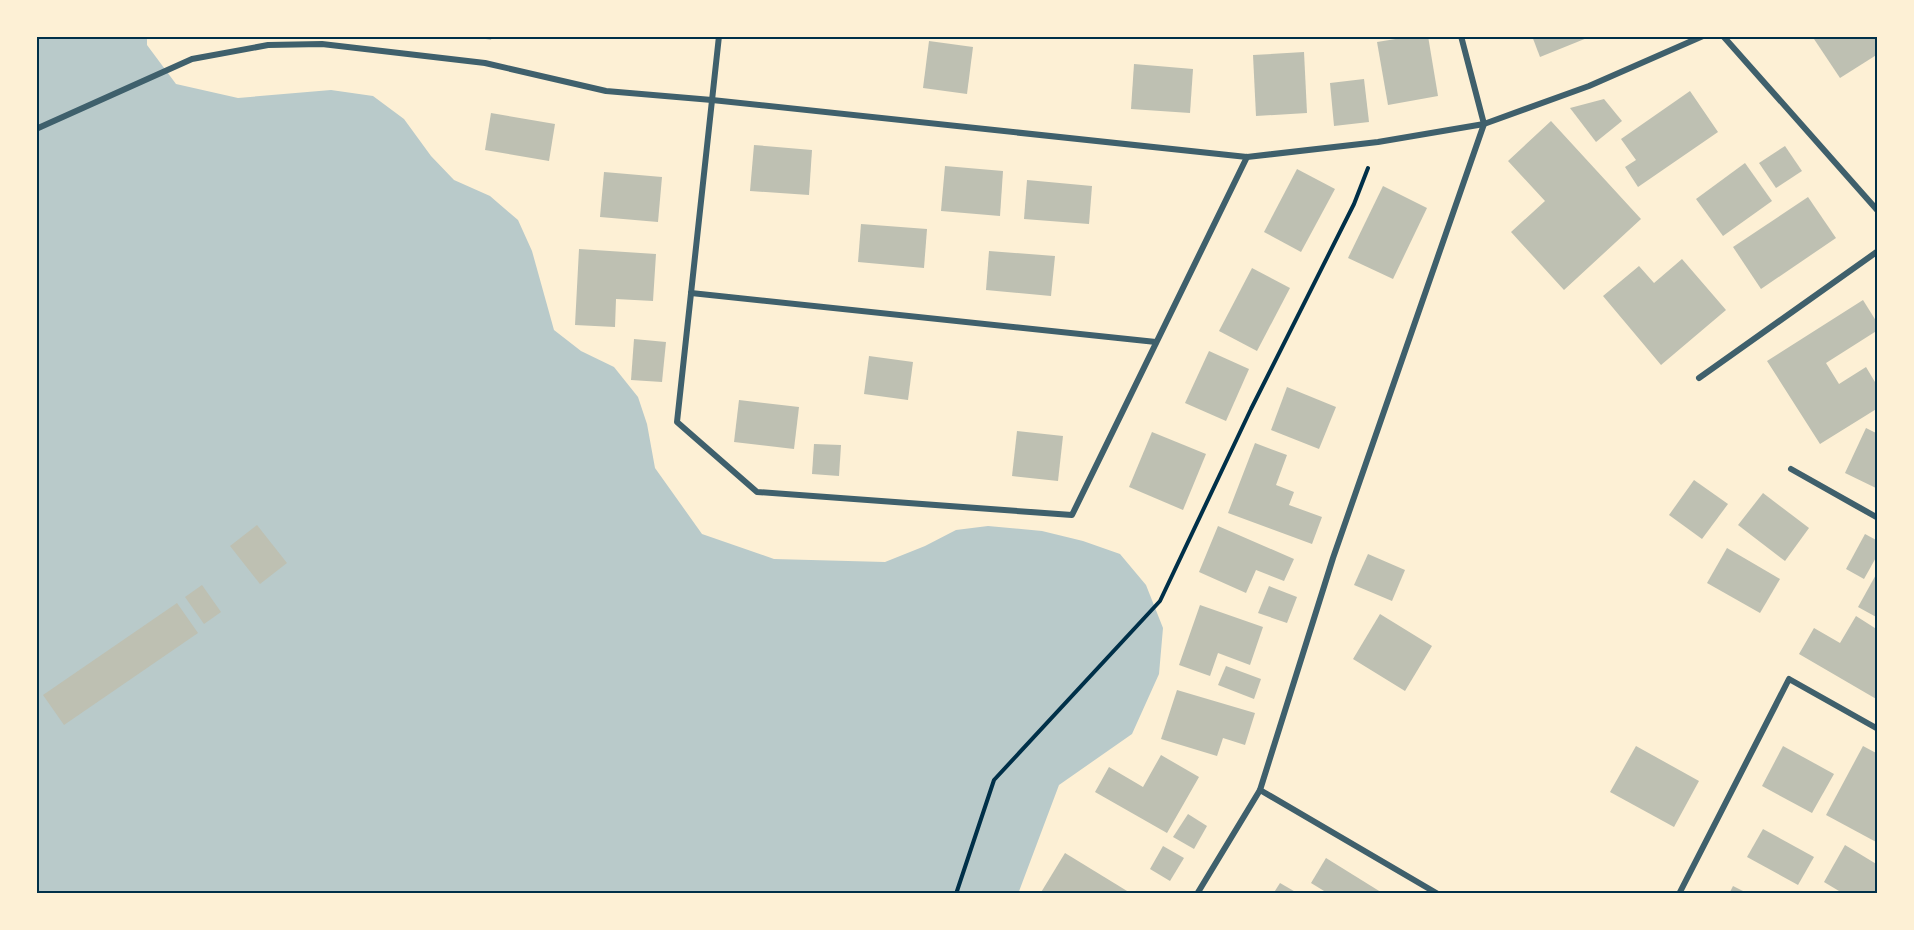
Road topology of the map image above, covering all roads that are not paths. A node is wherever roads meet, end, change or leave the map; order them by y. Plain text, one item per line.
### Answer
1 (720, 36) edge
2 (1461, 36) edge
3 (1703, 36) edge
4 (1724, 36) edge
5 (712, 100) junction
6 (1484, 124) junction
7 (36, 129) edge
8 (1247, 157) junction
9 (1878, 211) edge
10 (1878, 251) edge
11 (692, 293) junction
12 (1156, 342) junction
13 (1699, 378) dead end
14 (1791, 469) dead end
15 (1878, 518) edge
16 (1878, 729) edge
17 (1260, 790) junction
18 (1197, 894) edge
19 (1438, 894) edge
20 (1679, 894) edge

1 - 5 street
2 - 6 street
3 - 6 street
4 - 9 street
5 - 7 street
5 - 8 street
5 - 11 street
6 - 8 street
6 - 17 street
8 - 12 street
10 - 13 street
11 - 12 street
11 - 12 street
14 - 15 street
16 - 20 street
17 - 18 street
17 - 19 street

